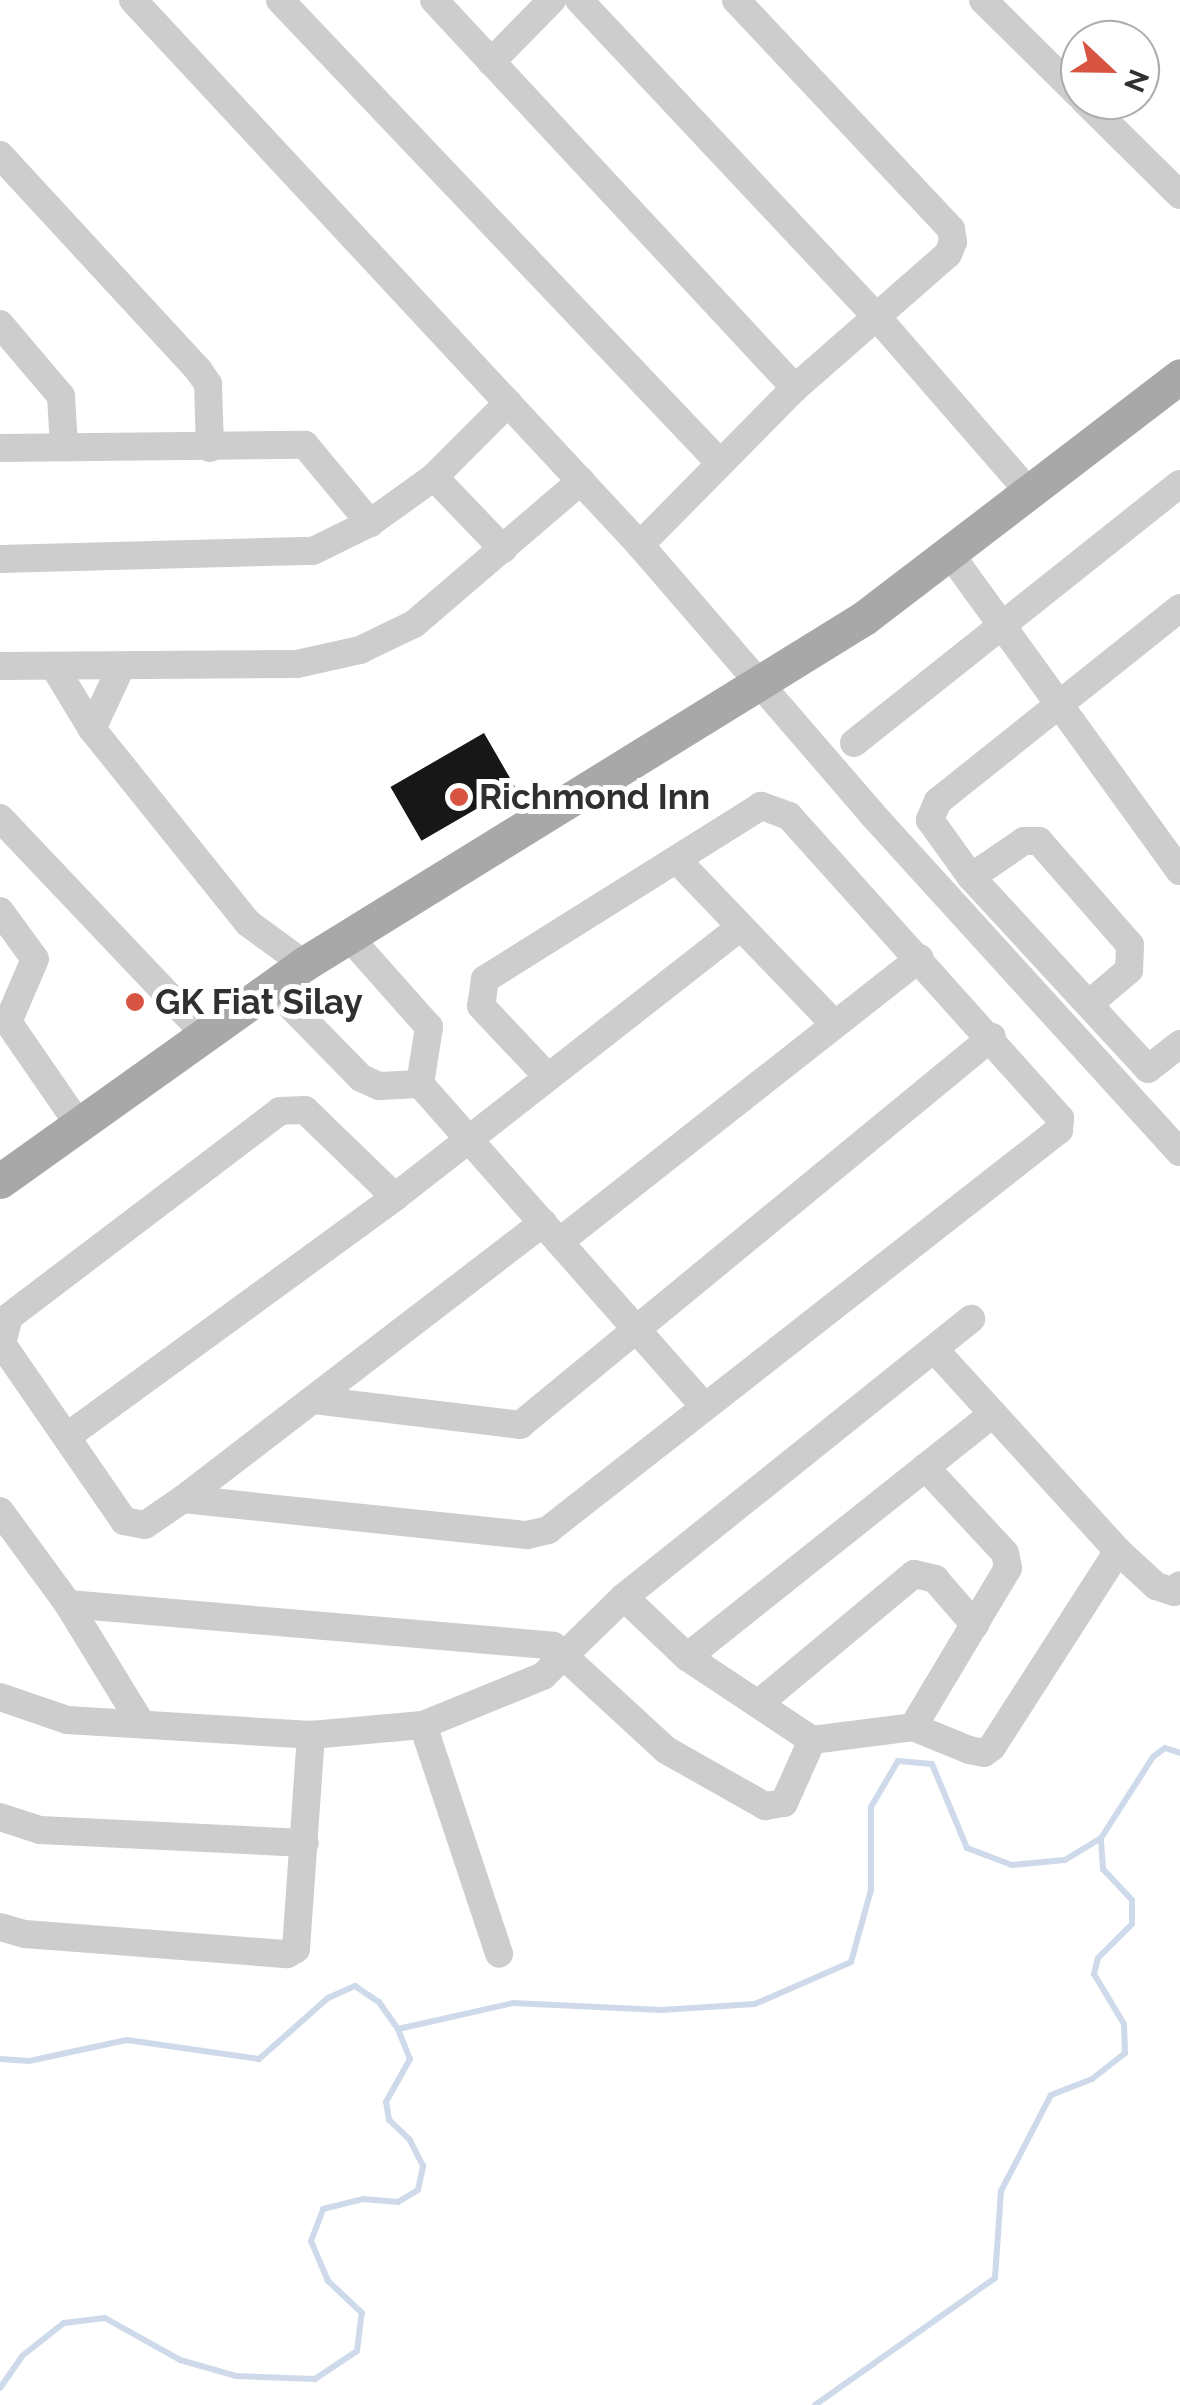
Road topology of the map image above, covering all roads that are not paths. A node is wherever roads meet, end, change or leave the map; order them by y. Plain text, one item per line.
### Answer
1 (133, 0) edge
2 (280, 0) edge
3 (434, 0) edge
4 (552, 0) edge
5 (736, 0) edge
6 (983, 0) edge
7 (586, 2) edge
8 (491, 62) junction
9 (1060, 76) edge
10 (1104, 120) edge
11 (0, 155) edge
12 (1180, 195) edge
13 (876, 316) junction
14 (0, 324) edge
15 (1180, 376) edge
16 (795, 388) junction
17 (508, 403) junction
18 (64, 447) junction
19 (0, 448) edge
20 (210, 448) junction
21 (719, 462) junction
22 (434, 477) junction
23 (581, 482) junction
24 (1180, 484) edge
25 (1028, 491) junction
26 (370, 523) junction
27 (640, 545) junction
28 (503, 549) junction
29 (948, 552) junction
30 (0, 558) edge
31 (1180, 608) edge
32 (1000, 629) junction
33 (0, 666) edge
34 (120, 667) junction
35 (55, 668) junction
36 (761, 684) junction
37 (1056, 704) junction
38 (92, 729) junction
39 (854, 743) dead end
40 (0, 818) edge
41 (676, 860) junction
42 (1180, 870) edge
43 (971, 877) junction
44 (0, 911) edge
45 (740, 926) junction
46 (350, 938) junction
47 (920, 958) junction
48 (304, 964) junction
49 (272, 987) junction
50 (1088, 1004) junction
51 (835, 1025) junction
52 (205, 1034) junction
53 (992, 1036) junction
54 (1180, 1044) edge
55 (1148, 1069) junction
56 (546, 1075) junction
57 (420, 1084) junction
58 (1123, 1088) junction
59 (79, 1125) junction
60 (466, 1136) junction
61 (1180, 1152) edge
62 (0, 1181) edge
63 (395, 1196) junction
64 (551, 1232) junction
65 (971, 1320) dead end
66 (638, 1331) junction
67 (936, 1351) junction
68 (314, 1400) junction
69 (704, 1406) junction
70 (993, 1414) junction
71 (68, 1435) junction
72 (926, 1467) junction
73 (183, 1499) junction
74 (0, 1511) edge
75 (1118, 1551) junction
76 (1180, 1585) edge
77 (624, 1597) junction
78 (68, 1604) junction
79 (975, 1625) junction
80 (567, 1654) junction
81 (687, 1657) junction
82 (0, 1697) edge
83 (758, 1704) junction
84 (141, 1722) junction
85 (423, 1724) junction
86 (912, 1726) junction
87 (311, 1735) junction
88 (812, 1740) junction
89 (0, 1817) edge
90 (305, 1843) junction
91 (0, 1927) edge
92 (499, 1954) dead end

1 - 17 street
2 - 21 street
3 - 8 street
4 - 8 street
5 - 13 street
6 - 9 street
7 - 13 street
8 - 16 street
10 - 12 street
11 - 20 street
13 - 16 street
13 - 25 street
14 - 18 street
15 - 25 main road
16 - 21 street
17 - 22 street
17 - 23 street
18 - 19 street
18 - 20 street
20 - 26 street
21 - 27 street
22 - 26 street
22 - 28 street
23 - 27 street
23 - 28 street
24 - 32 street
25 - 29 main road
26 - 30 street
27 - 36 street
28 - 34 street
29 - 32 street
29 - 36 main road
31 - 37 street
32 - 37 street
32 - 39 street
33 - 35 street
34 - 35 street
34 - 38 street
35 - 38 street
36 - 46 main road
36 - 58 street
37 - 42 street
37 - 43 street
38 - 48 street
40 - 52 street
41 - 45 street
41 - 47 street
41 - 56 street
43 - 50 street
43 - 50 street
44 - 59 street
45 - 51 street
45 - 56 street
46 - 48 main road
46 - 57 street
47 - 51 street
47 - 53 street
48 - 49 main road
49 - 52 main road
49 - 57 street
50 - 55 street
51 - 64 street
52 - 59 main road
53 - 66 street
53 - 69 street
54 - 55 street
55 - 58 street
56 - 60 street
57 - 60 street
58 - 61 street
59 - 62 main road
60 - 63 street
60 - 64 street
63 - 71 street
63 - 71 street
64 - 66 street
64 - 68 street
65 - 67 street
66 - 68 street
66 - 69 street
67 - 70 street
67 - 77 street
68 - 73 street
69 - 73 street
70 - 72 street
70 - 75 street
71 - 73 street
72 - 79 street
72 - 81 street
74 - 78 street
75 - 76 street
75 - 86 street
77 - 80 street
77 - 81 street
78 - 80 street
78 - 84 street
79 - 83 street
79 - 86 street
80 - 85 street
80 - 88 street
81 - 83 street
82 - 84 street
83 - 88 street
84 - 87 street
85 - 87 street
85 - 92 street
86 - 88 street
87 - 90 street
89 - 90 street
90 - 91 street

